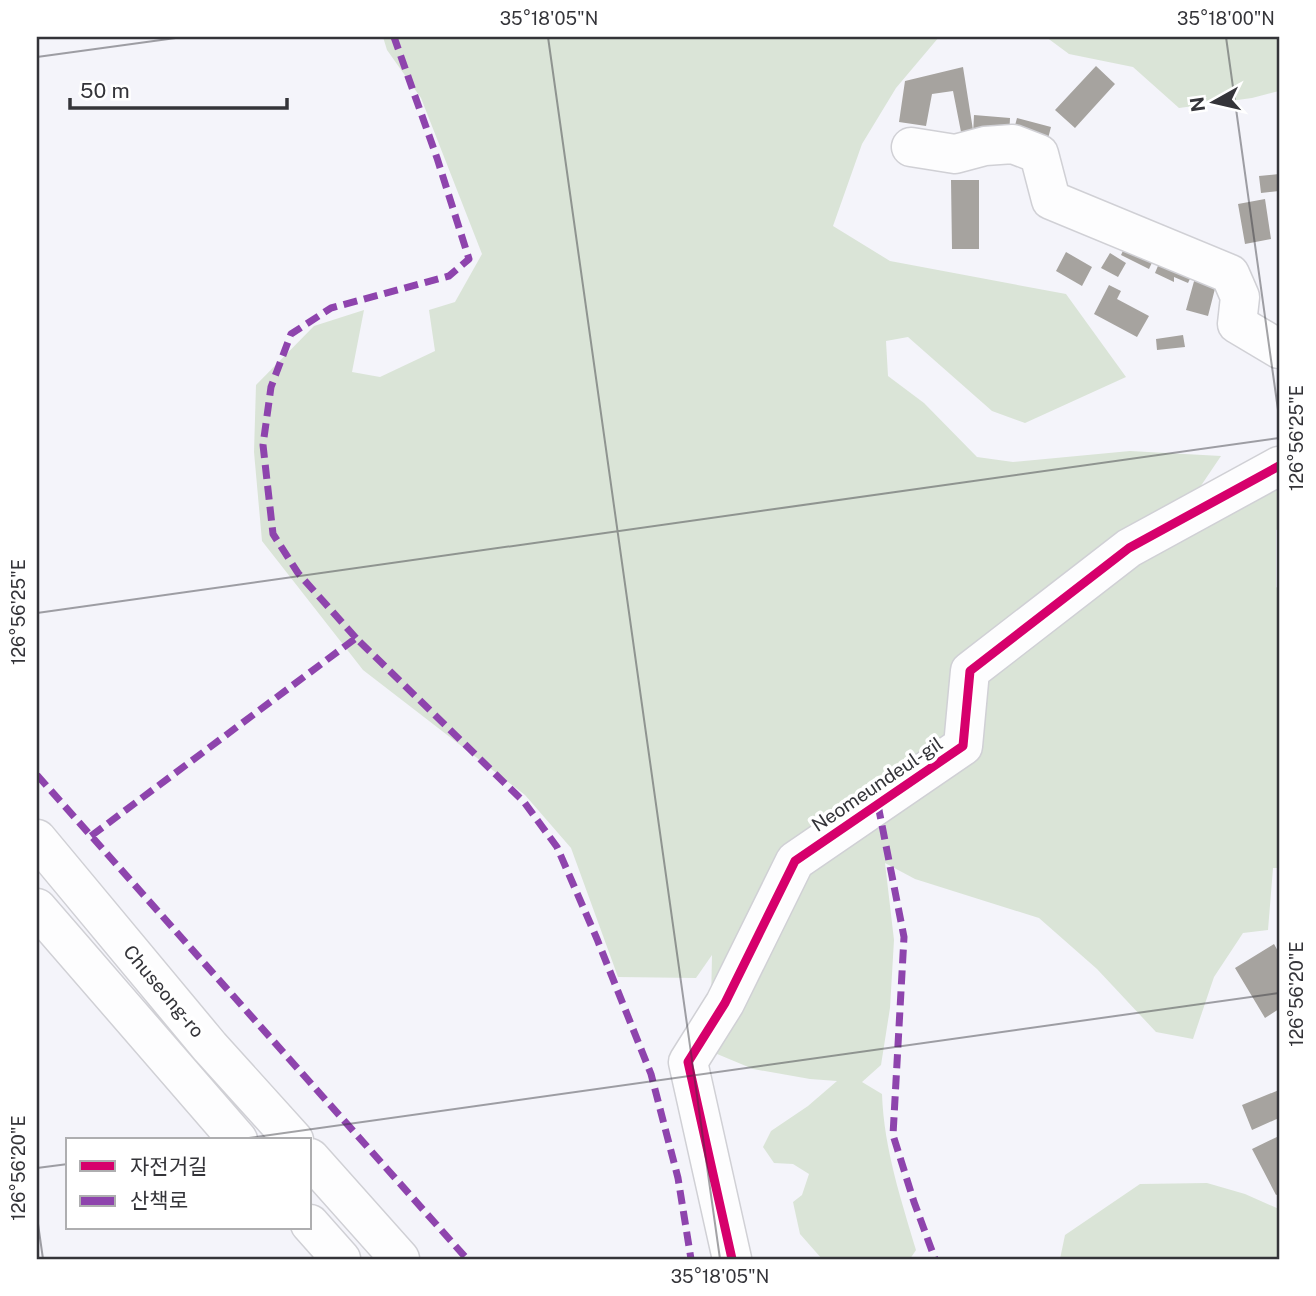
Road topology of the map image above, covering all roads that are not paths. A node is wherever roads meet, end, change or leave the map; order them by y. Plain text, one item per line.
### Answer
1 (911, 147) dead end
2 (1279, 349) edge
3 (1279, 466) edge
4 (37, 839) edge
5 (37, 908) edge
6 (236, 1138) edge
7 (291, 1138) edge
8 (312, 1160) edge
9 (312, 1226) edge
10 (341, 1259) edge
11 (400, 1259) edge
12 (732, 1259) edge

1 - 2 street
3 - 12 street, Neomeundeul-gil
4 - 7 street, Chuseong-ro
5 - 6 street
8 - 11 street
9 - 10 street

